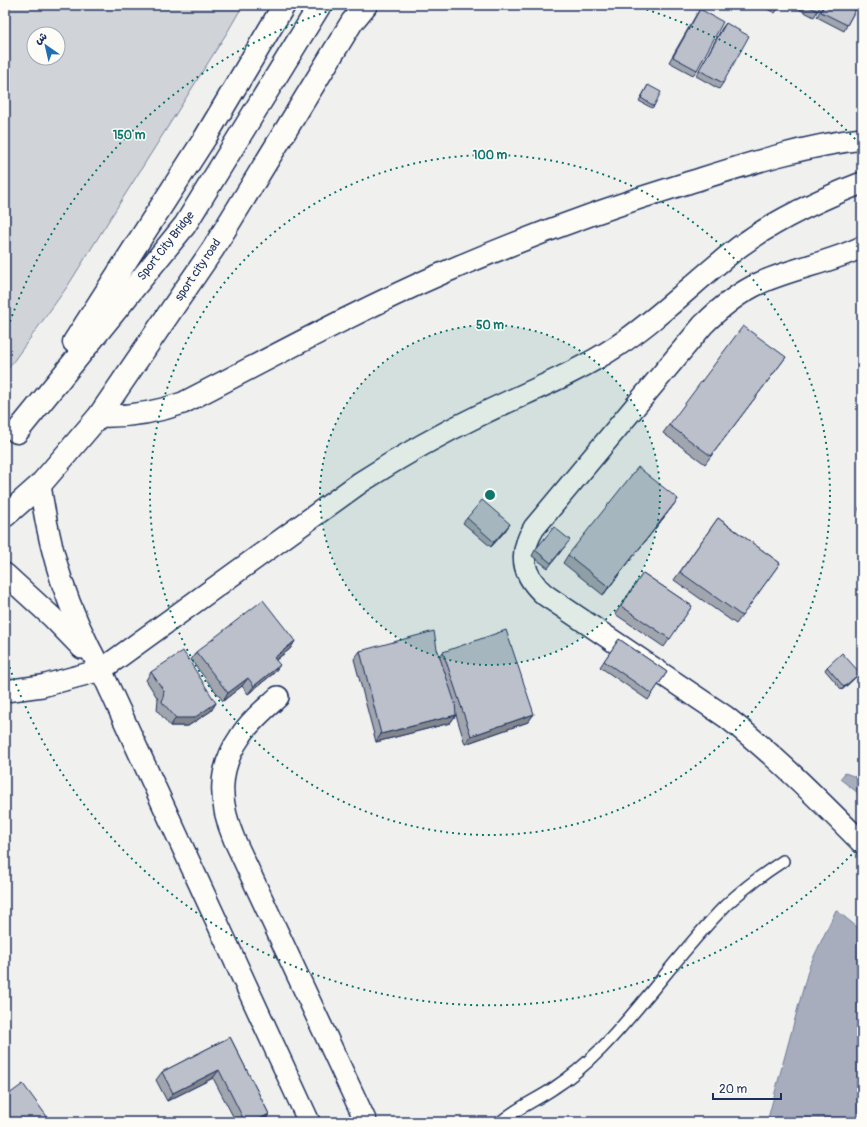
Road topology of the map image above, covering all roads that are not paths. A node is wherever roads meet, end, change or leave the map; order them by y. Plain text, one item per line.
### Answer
1 (284, 5) edge
2 (320, 5) edge
3 (366, 5) edge
4 (862, 139) edge
5 (862, 183) edge
6 (862, 247) edge
7 (99, 416) junction
8 (11, 438) edge
9 (40, 485) junction
10 (5, 516) edge
11 (5, 574) edge
12 (101, 670) junction
13 (5, 691) edge
14 (278, 697) dead end
15 (862, 843) edge
16 (783, 860) dead end
17 (309, 1122) edge
18 (366, 1122) edge
19 (501, 1122) edge

1 - 8 main road
2 - 8 main road, Sport City Bridge
3 - 7 main road, sport city road
4 - 7 street
5 - 12 street
6 - 15 street
7 - 9 main road, sport city road
9 - 10 main road, sport city road
9 - 12 street
11 - 12 street
12 - 13 street
12 - 17 street
14 - 18 street
16 - 19 lane

